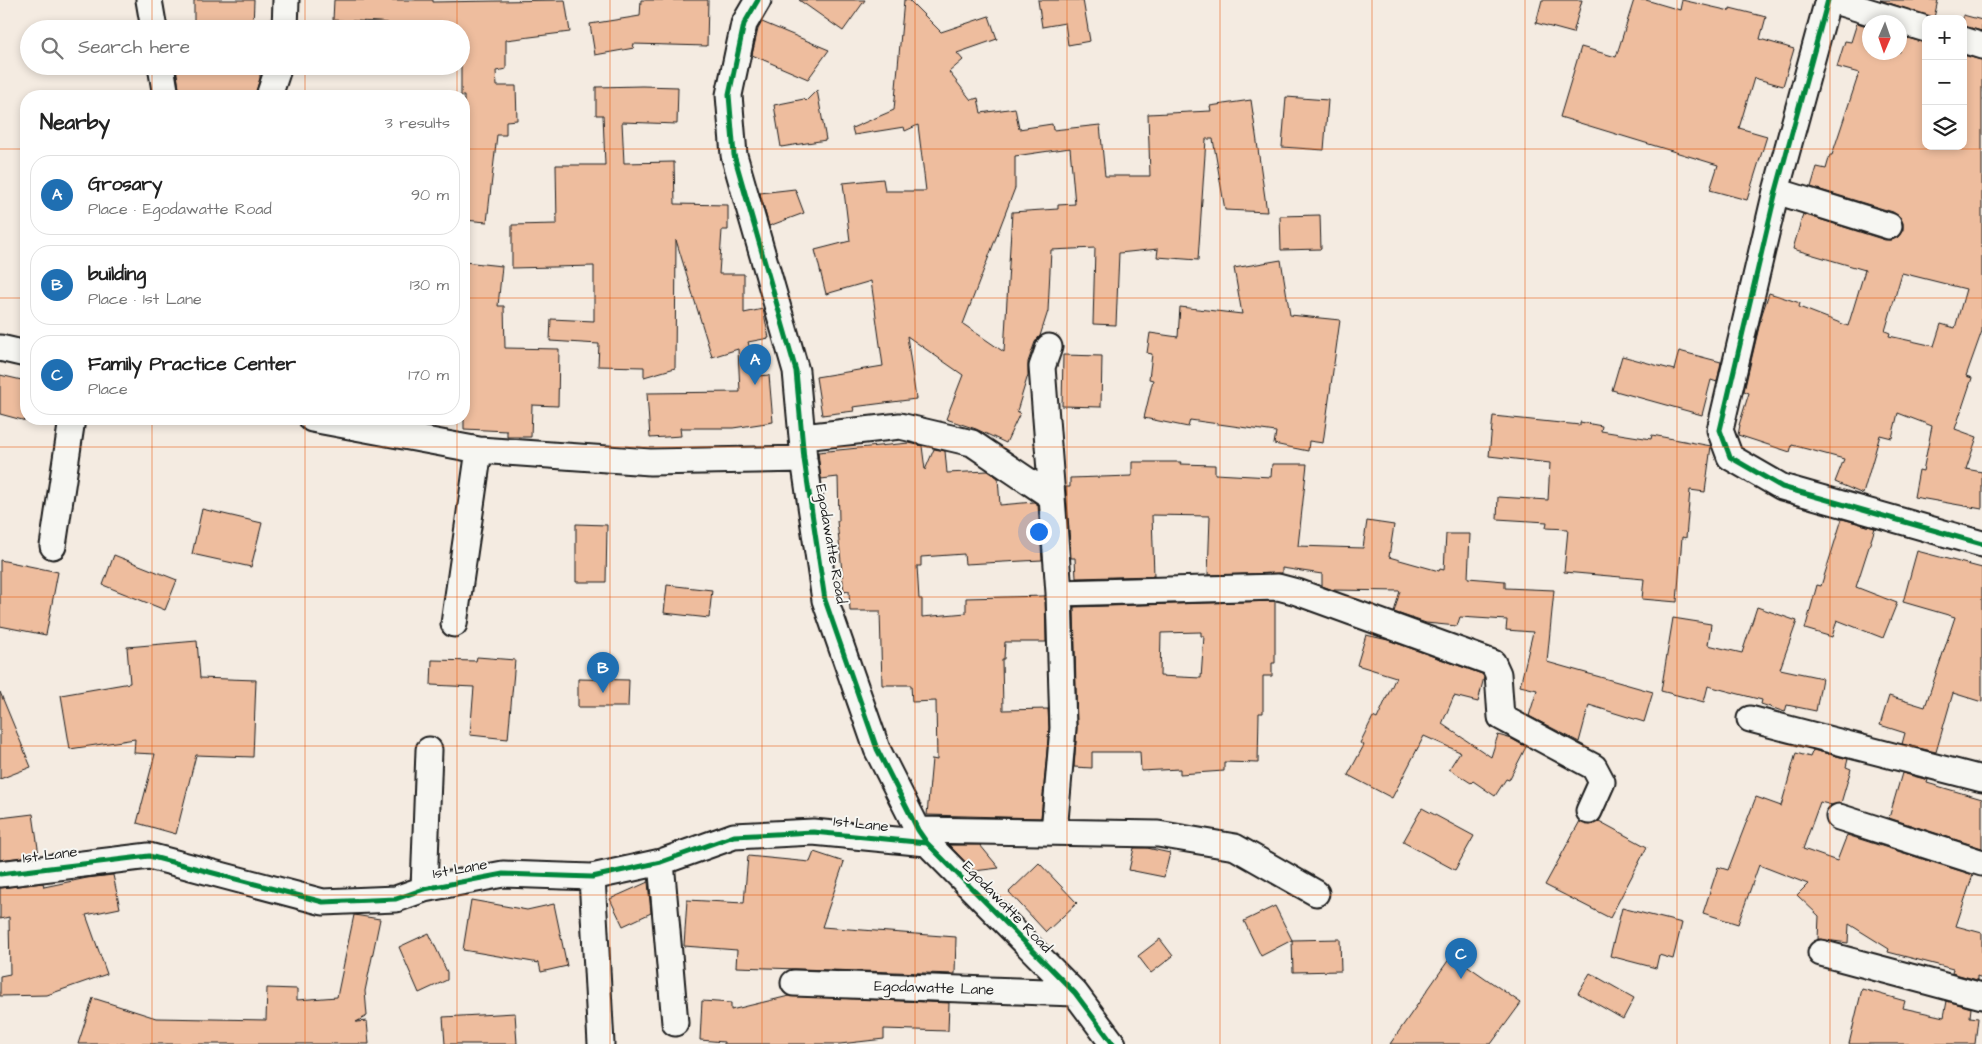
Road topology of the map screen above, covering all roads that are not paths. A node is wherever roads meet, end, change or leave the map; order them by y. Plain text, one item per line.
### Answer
1 (149, 0) edge
2 (286, 0) edge
3 (758, 0) edge
4 (1830, 0) edge
5 (152, 20) edge
6 (285, 20) edge
7 (1922, 28) edge
8 (1967, 41) edge
9 (1982, 46) edge
10 (162, 75) edge
11 (276, 75) edge
12 (165, 90) edge
13 (271, 90) edge
14 (1776, 191) junction
15 (1889, 226) dead end
16 (1049, 347) dead end
17 (0, 348) edge
18 (20, 353) edge
19 (71, 425) edge
20 (344, 425) edge
21 (804, 448) junction
22 (479, 450) junction
23 (1052, 497) junction
24 (1982, 544) edge
25 (53, 546) dead end
26 (1059, 593) junction
27 (454, 624) dead end
28 (1750, 719) dead end
29 (428, 750) dead end
30 (1982, 779) edge
31 (1589, 810) dead end
32 (1839, 817) dead end
33 (1054, 832) junction
34 (922, 836) junction
35 (661, 862) junction
36 (1982, 863) edge
37 (0, 874) edge
38 (592, 877) junction
39 (424, 889) junction
40 (1316, 893) dead end
41 (1821, 953) dead end
42 (794, 983) dead end
43 (1074, 994) junction
44 (1982, 996) edge
45 (675, 1023) dead end
46 (600, 1044) edge
47 (1113, 1044) edge

1 - 5 street
2 - 6 street
3 - 21 street, Egodawatte Road
4 - 7 street
4 - 14 street
8 - 9 street
10 - 12 street
11 - 13 street
14 - 15 street
14 - 24 street
16 - 23 street
17 - 18 street
19 - 25 street
20 - 22 street
21 - 22 street
21 - 23 street
21 - 34 street, Egodawatte Road
22 - 27 street
23 - 26 street
26 - 31 street
26 - 33 street
28 - 30 street
29 - 39 street
32 - 36 street
33 - 34 street, 1st Lane
33 - 40 street, 1st Lane
34 - 35 street, 1st Lane
34 - 43 street, Egodawatte Road
35 - 38 street, 1st Lane
35 - 45 street
37 - 39 street, 1st Lane
38 - 39 street, 1st Lane
38 - 46 street
41 - 44 street
42 - 43 street, Egodawatte Lane
43 - 47 street, Egodawatte Road

